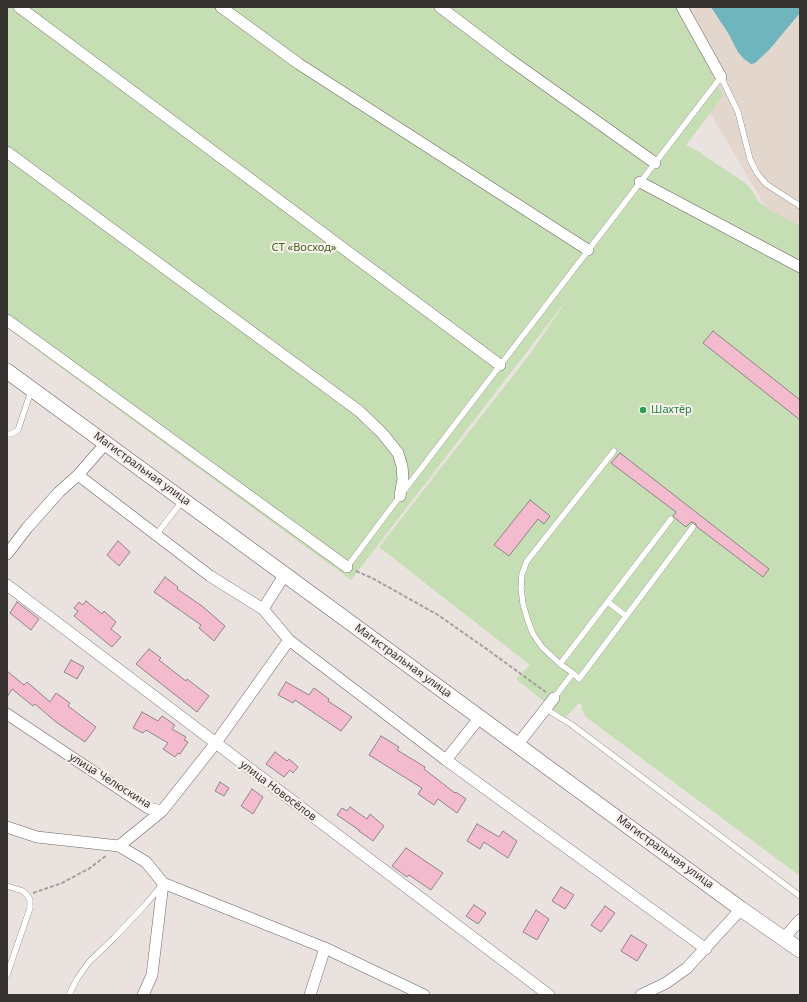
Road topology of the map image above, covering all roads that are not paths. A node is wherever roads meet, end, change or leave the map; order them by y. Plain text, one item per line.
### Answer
1 (19, 7) edge
2 (221, 7) edge
3 (440, 7) edge
4 (682, 7) edge
5 (721, 77) junction
6 (7, 152) edge
7 (655, 163) junction
8 (640, 182) junction
9 (800, 206) edge
10 (588, 250) junction
11 (800, 267) edge
12 (7, 320) edge
13 (500, 365) junction
14 (7, 371) edge
15 (32, 389) junction
16 (7, 434) edge
17 (106, 443) junction
18 (614, 451) dead end
19 (78, 476) junction
20 (400, 496) junction
21 (184, 499) junction
22 (671, 519) dead end
23 (693, 527) dead end
24 (156, 535) junction
25 (7, 554) edge
26 (347, 567) joint
27 (285, 574) junction
28 (7, 585) edge
29 (608, 602) junction
30 (263, 609) junction
31 (626, 616) junction
32 (289, 640) junction
33 (560, 664) junction
34 (573, 673) junction
35 (554, 698) joint
36 (546, 709) junction
37 (7, 714) edge
38 (480, 717) junction
39 (215, 744) junction
40 (518, 744) junction
41 (446, 760) junction
42 (162, 811) junction
43 (7, 826) edge
44 (119, 846) junction
45 (163, 883) junction
46 (7, 886) edge
47 (800, 896) edge
48 (741, 908) junction
49 (800, 920) edge
50 (784, 938) junction
51 (325, 948) junction
52 (706, 948) junction
53 (800, 950) edge
54 (7, 975) edge
55 (69, 995) edge
56 (143, 995) edge
57 (310, 995) edge
58 (424, 995) edge
59 (549, 995) edge
60 (641, 995) edge

1 - 13 street
2 - 10 street
3 - 7 street
4 - 5 street
5 - 7 lane
5 - 9 lane
6 - 20 street
7 - 8 lane
8 - 10 lane
8 - 11 street
10 - 13 lane
12 - 26 street
13 - 20 lane
14 - 15 main road, Магистральная улица
15 - 16 lane
15 - 17 main road, Магистральная улица
17 - 19 street
17 - 21 main road, Магистральная улица
18 - 33 lane
19 - 24 street
19 - 25 street
20 - 26 lane
21 - 24 lane
21 - 27 main road, Магистральная улица
22 - 29 lane
23 - 31 lane
24 - 30 street
27 - 30 street
27 - 38 main road, Магистральная улица
28 - 39 street, улица Новосёлов
29 - 31 lane
29 - 33 lane
30 - 32 street
31 - 34 lane
32 - 39 street, улица Челюскина
32 - 41 street
33 - 34 lane
34 - 35 lane
35 - 36 street
36 - 40 street
36 - 47 lane
37 - 42 street, улица Челюскина
38 - 40 main road, Магистральная улица
38 - 41 street
39 - 42 street, улица Челюскина
39 - 59 street, улица Новосёлов
40 - 48 main road, Магистральная улица
41 - 52 street
42 - 44 street
43 - 44 street
44 - 45 street
45 - 51 street
45 - 55 lane
45 - 56 street
46 - 54 lane
48 - 50 main road, Магистральная улица
48 - 52 street
49 - 50 street
50 - 53 main road, Магистральная улица
51 - 57 street
51 - 58 street
52 - 60 street

